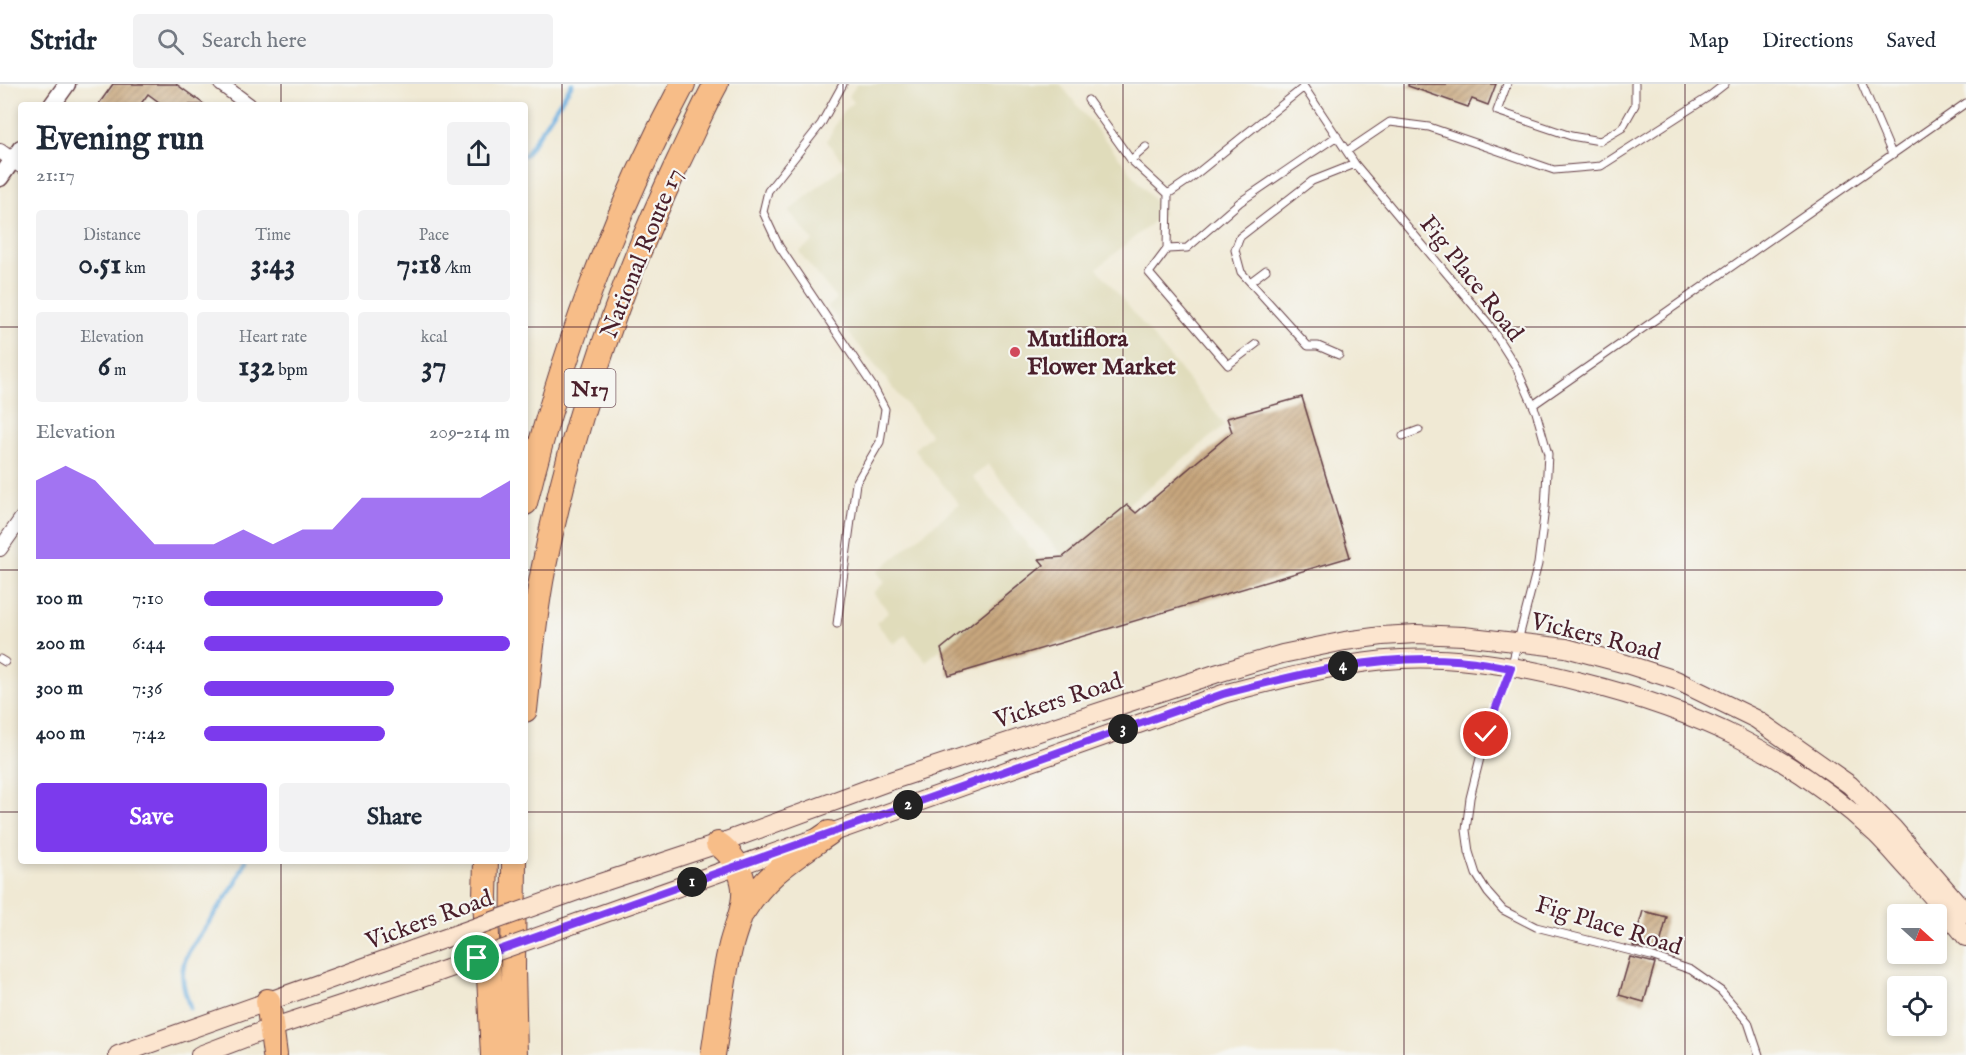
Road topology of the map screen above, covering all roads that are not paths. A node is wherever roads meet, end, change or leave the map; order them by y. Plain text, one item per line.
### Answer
1 (67, 84) edge
2 (220, 84) edge
3 (683, 84) edge
4 (716, 84) edge
5 (843, 84) edge
6 (1507, 84) edge
7 (1635, 84) edge
8 (1725, 84) edge
9 (1862, 84) edge
10 (1303, 85) edge
11 (1088, 100) dead end
12 (54, 102) edge
13 (245, 102) edge
14 (1966, 103) edge
15 (1337, 136) junction
16 (1146, 147) dead end
17 (1347, 151) junction
18 (1892, 154) junction
19 (14, 156) edge
20 (1131, 160) junction
21 (1355, 164) junction
22 (0, 178) edge
23 (1168, 194) junction
24 (1167, 249) junction
25 (1266, 270) dead end
26 (1250, 282) junction
27 (1256, 344) dead end
28 (1339, 355) dead end
29 (1533, 405) junction
30 (1419, 430) dead end
31 (1403, 436) dead end
32 (528, 491) edge
33 (18, 523) edge
34 (0, 549) edge
35 (837, 624) dead end
36 (1518, 641) junction
37 (1511, 668) junction
38 (528, 683) edge
39 (829, 833) junction
40 (718, 844) junction
41 (486, 864) edge
42 (514, 864) edge
43 (737, 867) junction
44 (1966, 913) edge
45 (740, 917) junction
46 (1966, 937) edge
47 (267, 1001) junction
48 (271, 1028) junction
49 (118, 1055) edge
50 (200, 1055) edge
51 (275, 1055) edge
52 (493, 1055) edge
53 (515, 1055) edge
54 (713, 1055) edge
55 (1759, 1055) edge

1 - 12 street
2 - 13 street
3 - 32 highway, N17
4 - 38 highway, National Route 17 / N17
5 - 35 lane
6 - 7 lane
8 - 17 lane
9 - 18 lane
10 - 15 lane, Fig Place Road
10 - 23 lane
11 - 20 lane
14 - 18 lane
15 - 17 lane, Fig Place Road
15 - 24 lane
16 - 20 lane
17 - 21 lane, Fig Place Road
18 - 29 lane
19 - 22 street
20 - 23 lane
21 - 26 lane
21 - 29 lane, Fig Place Road
23 - 24 lane
24 - 27 lane
25 - 26 lane
26 - 28 lane
29 - 36 lane, Fig Place Road
30 - 31 lane
33 - 34 street
36 - 37 lane, Fig Place Road
36 - 40 main road, Vickers Road
36 - 44 main road, Vickers Road
37 - 39 main road, Vickers Road
37 - 46 main road, Vickers Road
37 - 55 lane, Fig Place Road
39 - 43 main road, Vickers Road
39 - 45 highway
40 - 43 highway
40 - 47 main road, Vickers Road, bridge
41 - 52 highway
42 - 53 highway
43 - 45 highway
43 - 48 main road, Vickers Road, bridge
45 - 54 highway
47 - 48 highway
47 - 49 main road, Vickers Road
48 - 50 main road, Vickers Road
48 - 51 highway

